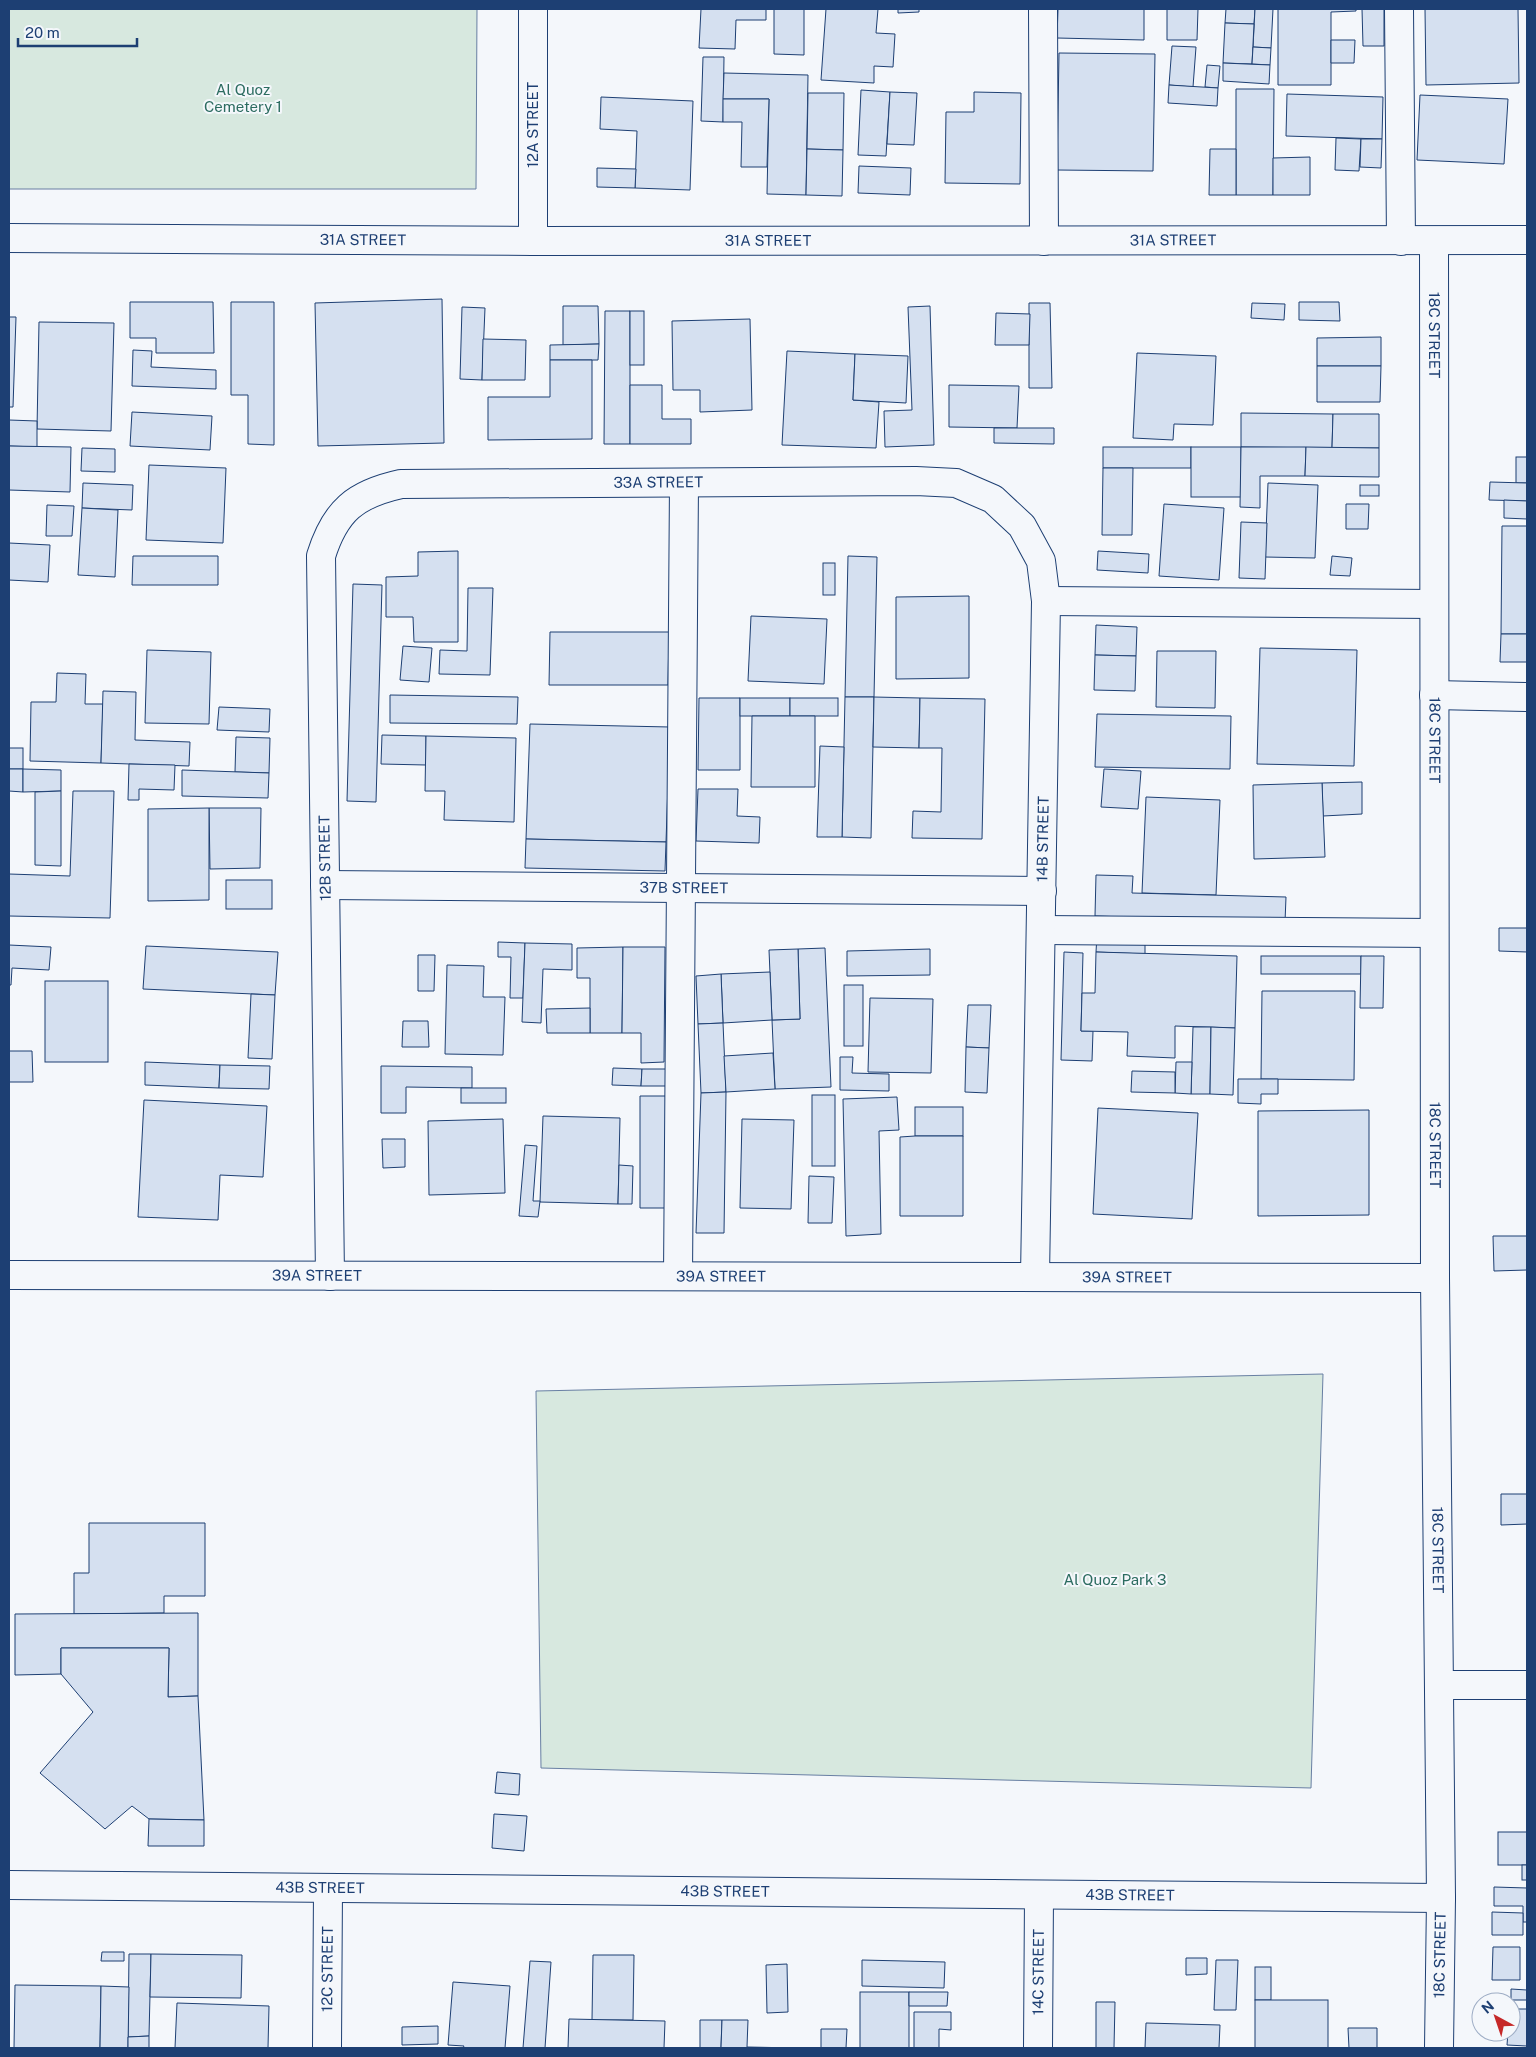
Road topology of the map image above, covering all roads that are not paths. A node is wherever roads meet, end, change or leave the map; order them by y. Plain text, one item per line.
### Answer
1 (533, 9) edge
2 (1043, 9) edge
3 (1399, 9) edge
4 (9, 238) edge
5 (1527, 240) edge
6 (533, 241) junction
7 (1044, 241) junction
8 (1400, 241) junction
9 (1434, 241) junction
10 (916, 481) joint
11 (684, 483) junction
12 (401, 484) joint
13 (1046, 601) junction
14 (1434, 604) junction
15 (1434, 695) junction
16 (1527, 697) edge
17 (326, 884) junction
18 (680, 888) junction
19 (1042, 891) junction
20 (1041, 930) junction
21 (1434, 933) junction
22 (9, 1275) edge
23 (330, 1276) junction
24 (678, 1276) junction
25 (1035, 1277) junction
26 (1435, 1278) junction
27 (1439, 1685) junction
28 (1527, 1685) edge
29 (9, 1885) edge
30 (328, 1889) junction
31 (1038, 1895) junction
32 (1441, 1898) junction
33 (326, 2048) edge
34 (1038, 2048) edge
35 (1439, 2048) edge

1 - 6 street, 12A STREET
2 - 7 street
3 - 8 street
4 - 6 street, 31A STREET
5 - 9 street, 31A STREET
6 - 7 street, 31A STREET
7 - 8 street, 31A STREET
8 - 9 street, 31A STREET
9 - 14 street, 18C STREET
10 - 11 street, 33A STREET
10 - 13 street, 14B STREET
11 - 12 street, 33A STREET
11 - 18 street
12 - 17 street, 12B STREET
13 - 14 street
13 - 19 street, 14B STREET
14 - 15 street, 18C STREET
15 - 16 street
15 - 21 street, 18C STREET
17 - 18 street, 37B STREET
17 - 23 street, 12B STREET
18 - 19 street, 37B STREET
18 - 24 street
19 - 20 street, 14B STREET
20 - 21 street
20 - 25 street, 14B STREET
21 - 26 street, 18C STREET
22 - 23 street, 39A STREET
23 - 24 street, 39A STREET
24 - 25 street, 39A STREET
25 - 26 street, 39A STREET
26 - 27 street, 18C STREET
27 - 28 street
27 - 32 street, 18C STREET
29 - 30 street, 43B STREET
30 - 31 street, 43B STREET
30 - 33 street, 12C STREET
31 - 32 street, 43B STREET
31 - 34 street, 14C STREET
32 - 35 street, 18C STREET

